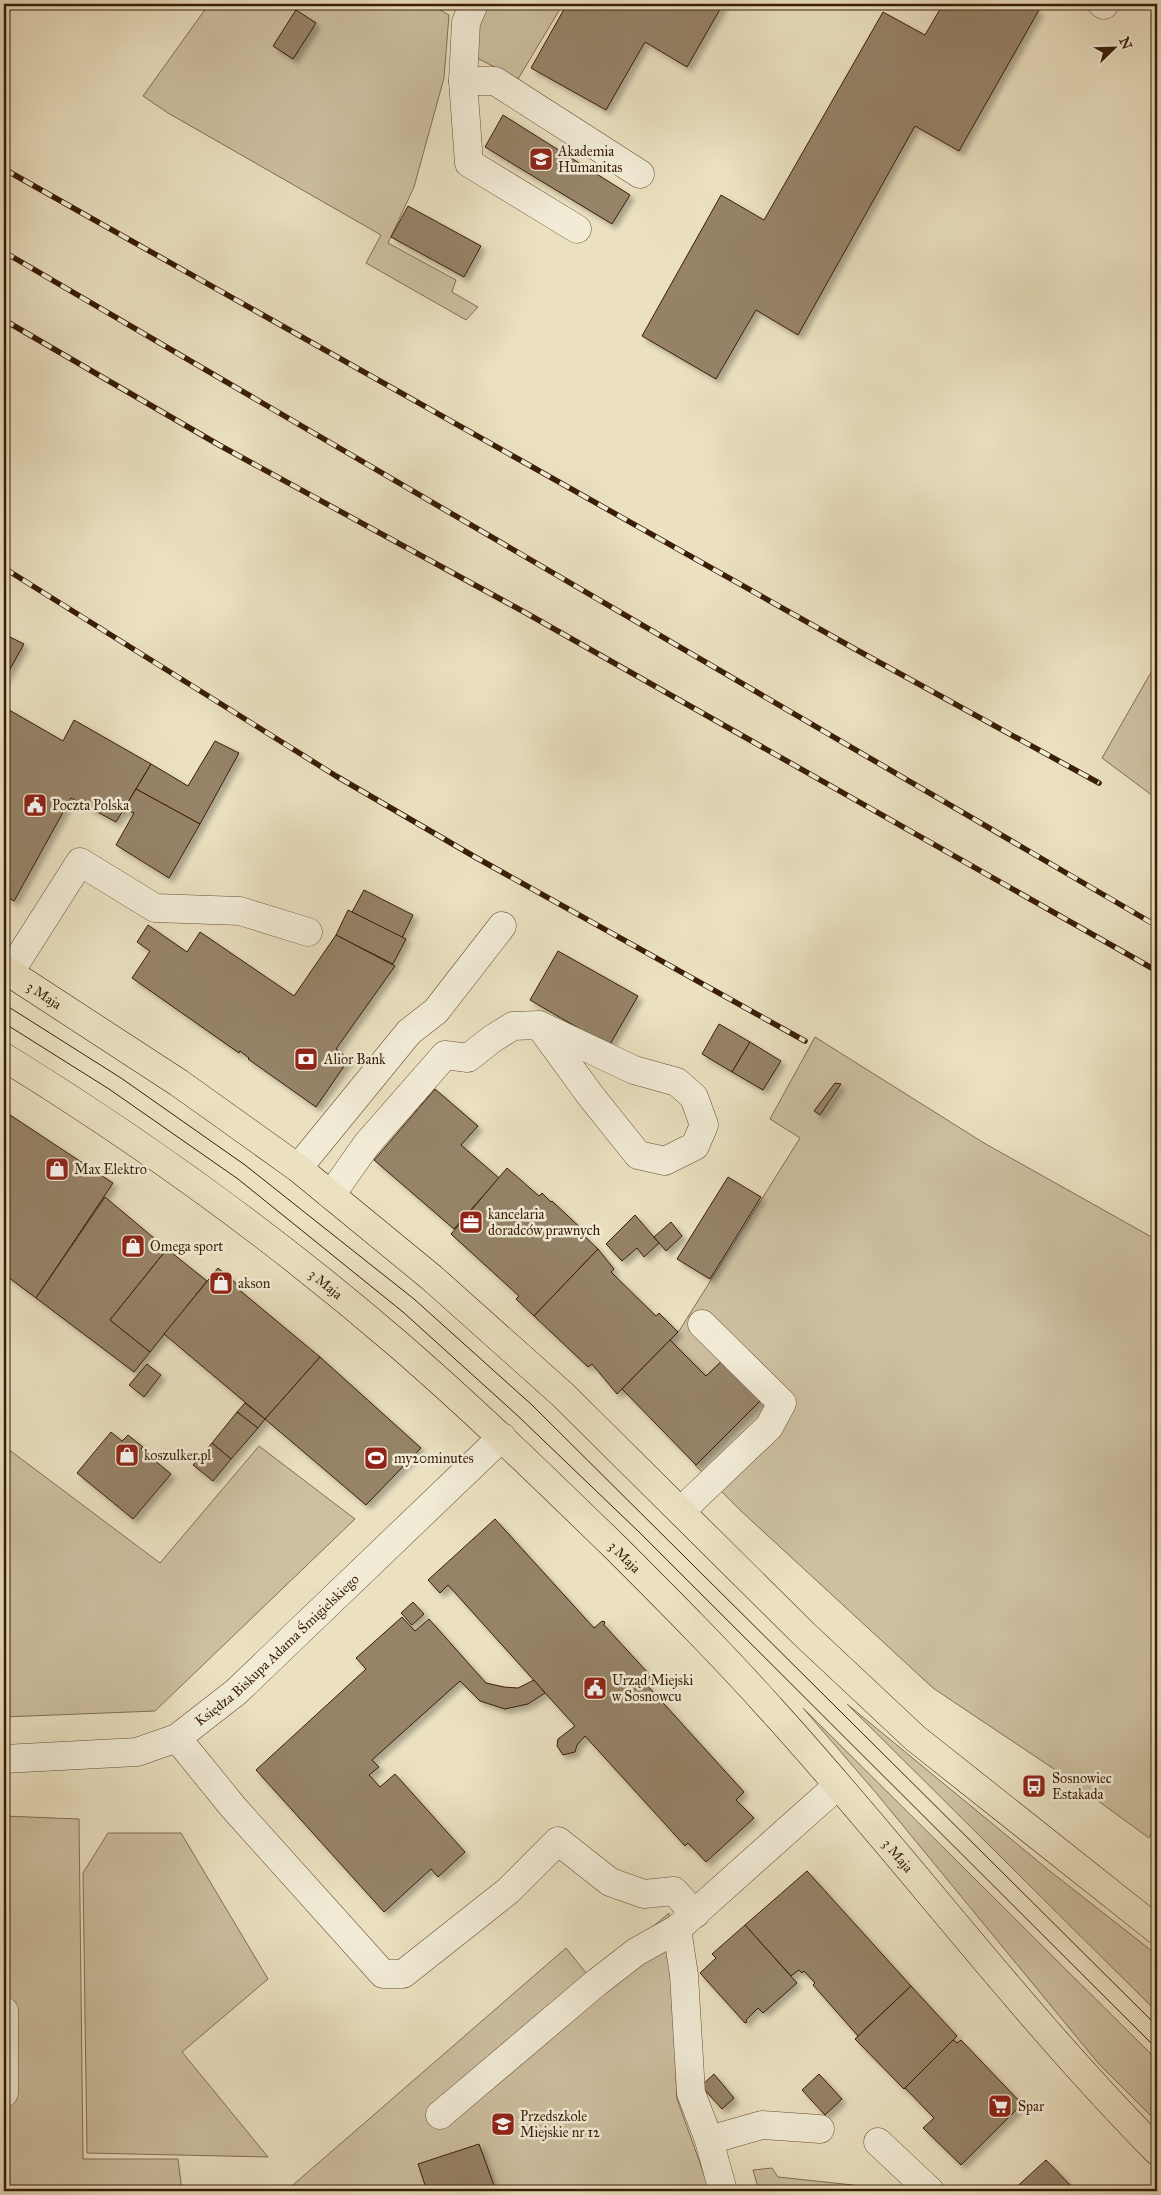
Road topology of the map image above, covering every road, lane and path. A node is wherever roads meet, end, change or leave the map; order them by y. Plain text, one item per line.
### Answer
1 (474, 4) edge
2 (463, 81) junction
3 (640, 174) dead end
4 (577, 229) dead end
5 (502, 926) dead end
6 (308, 932) dead end
7 (7, 971) edge
8 (539, 1025) junction
9 (4, 1057) edge
10 (298, 1168) junction
11 (331, 1195) junction
12 (702, 1324) dead end
13 (502, 1437) junction
14 (682, 1510) junction
15 (177, 1738) junction
16 (4, 1759) edge
17 (837, 1786) junction
18 (686, 1921) junction
19 (1155, 1923) edge
20 (4, 2011) edge
21 (4, 2093) edge
22 (440, 2115) dead end
23 (820, 2129) dead end
24 (709, 2140) junction
25 (878, 2142) dead end
26 (1157, 2151) edge
27 (723, 2191) edge
28 (930, 2191) edge

1 - 2 street
2 - 3 street
2 - 4 street
5 - 10 street
6 - 7 street
7 - 10 main road, 3 Maja
8 - 8 street
8 - 11 street
9 - 13 main road, 3 Maja
10 - 11 main road, 3 Maja
11 - 14 main road, 3 Maja
12 - 14 street
13 - 15 street, Księdza Biskupa Adama Śmigielskiego
13 - 17 main road, 3 Maja
14 - 19 main road, 3 Maja
15 - 16 street, Księdza Biskupa Adama Śmigielskiego
15 - 18 street
17 - 18 street
17 - 26 main road, 3 Maja
18 - 22 street
18 - 24 street
20 - 21 street
23 - 24 street
24 - 27 street
25 - 28 street

